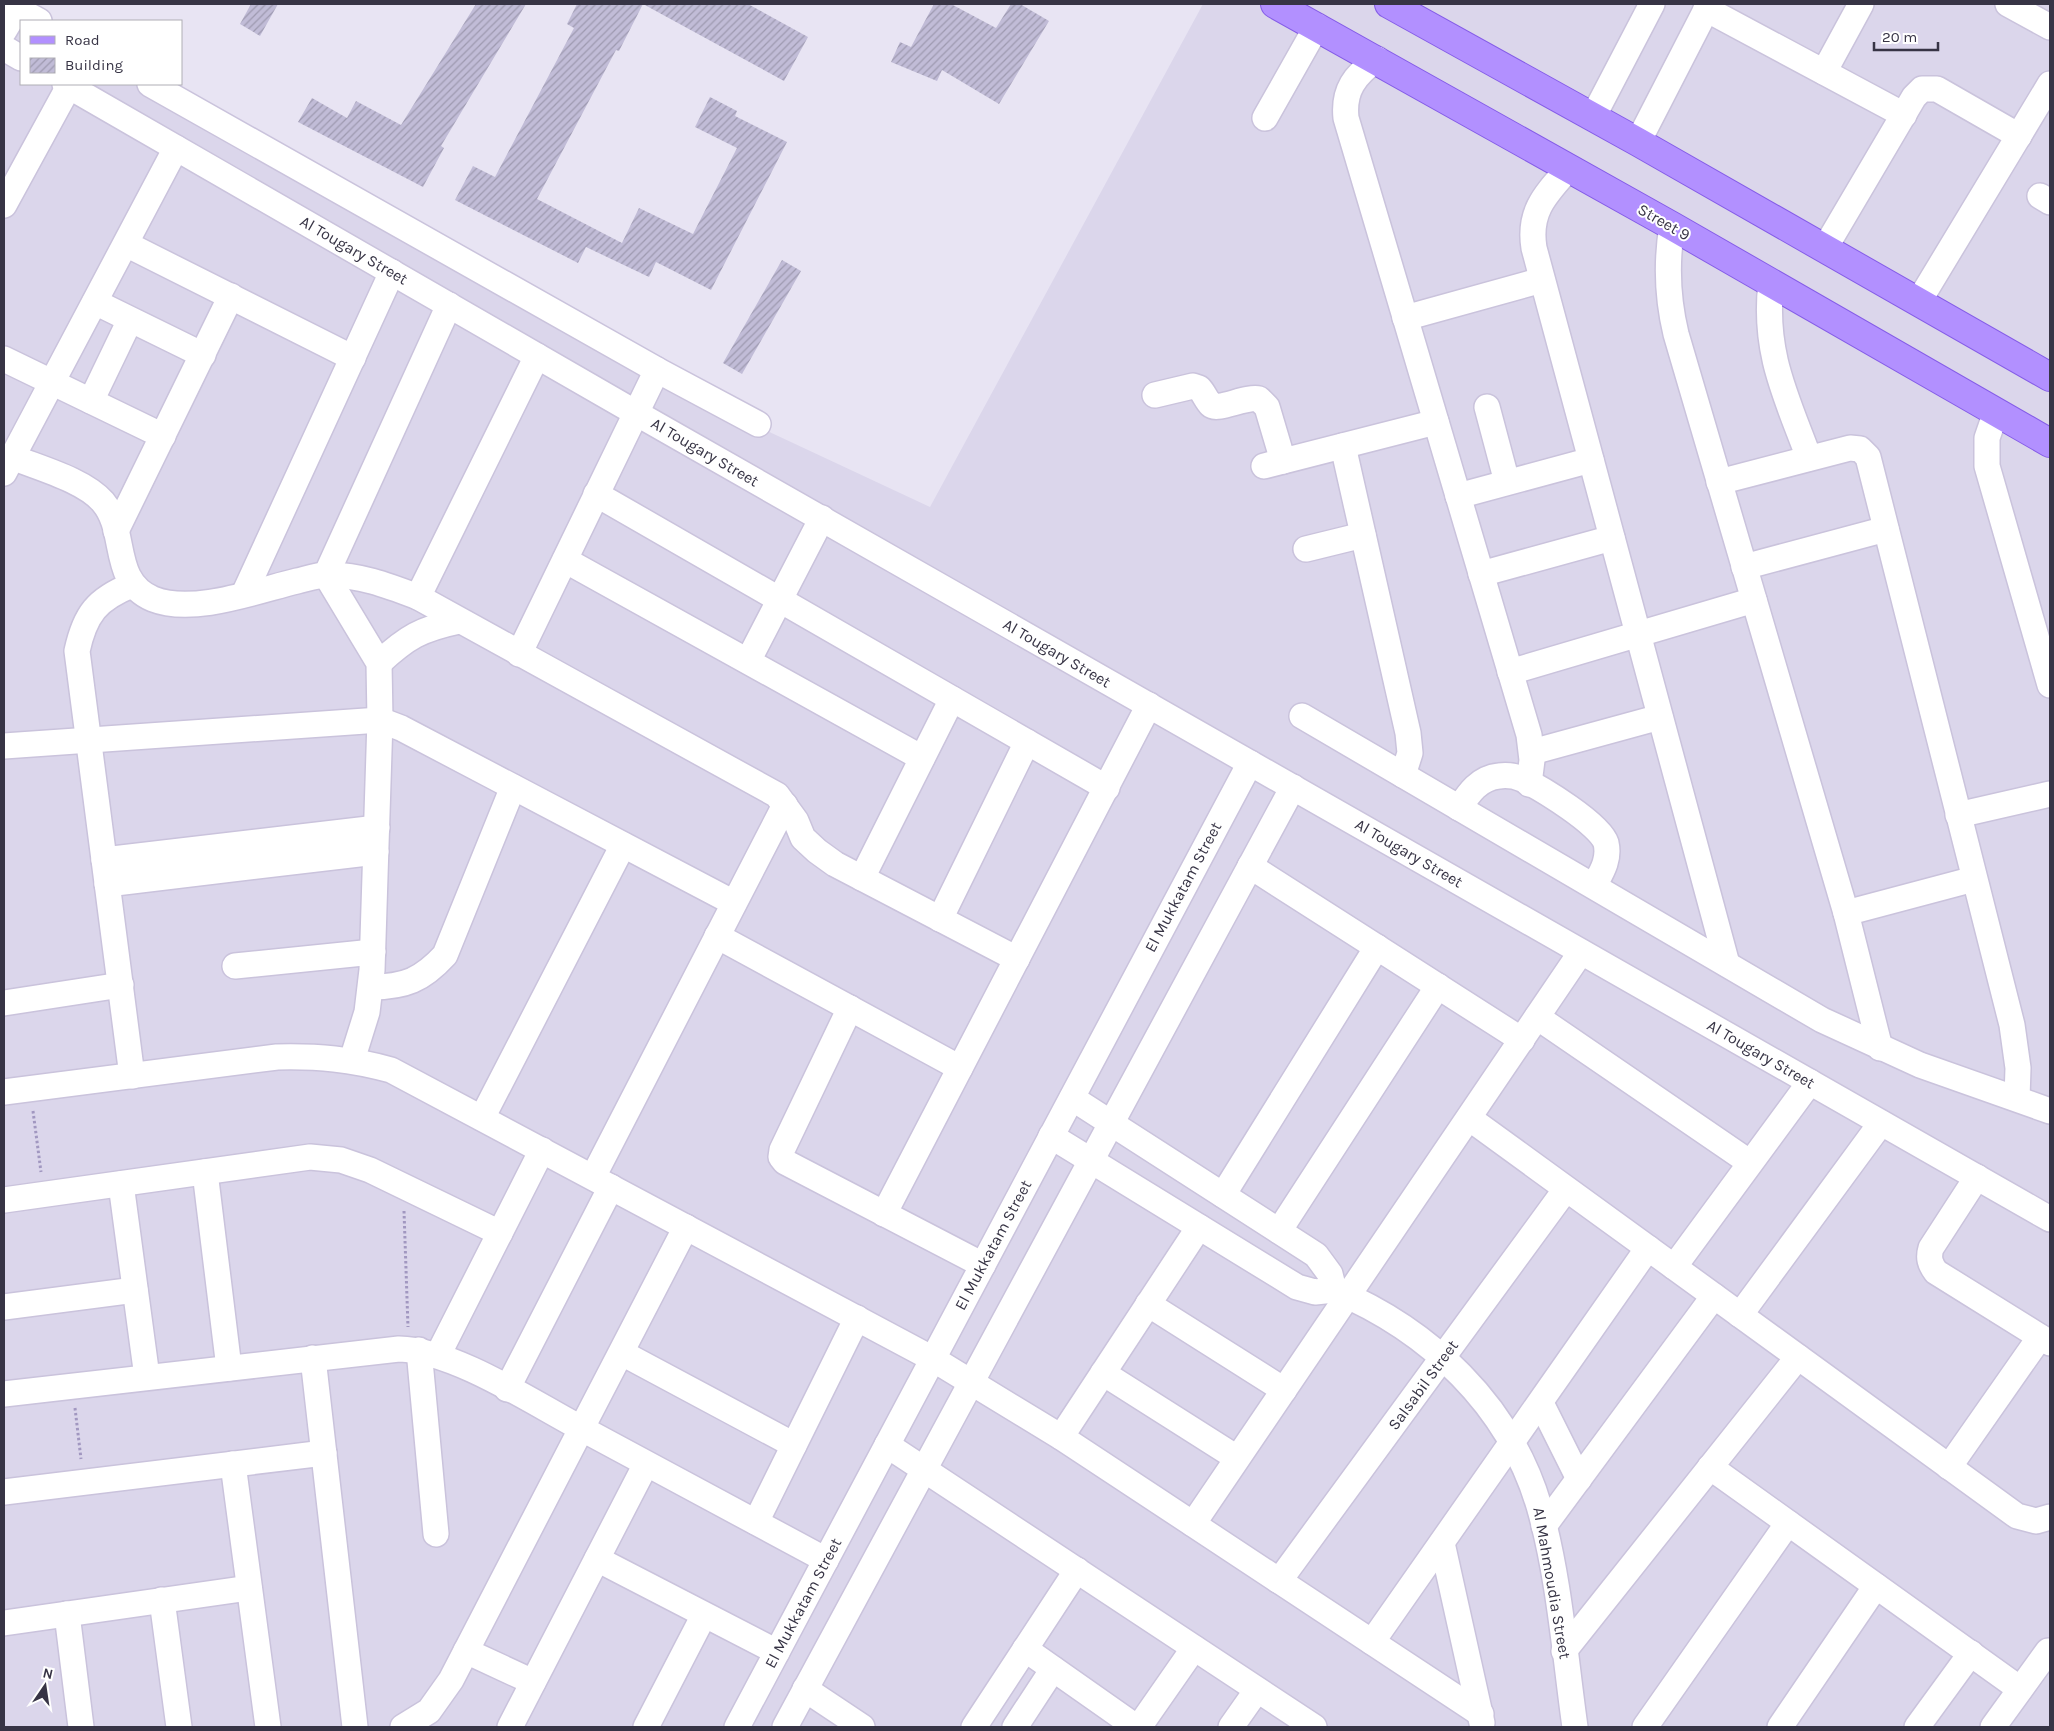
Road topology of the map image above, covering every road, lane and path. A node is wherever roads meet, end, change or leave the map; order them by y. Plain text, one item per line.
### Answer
1 (1275, 4) edge
2 (1389, 4) edge
3 (1652, 4) edge
4 (1862, 4) edge
5 (2008, 4) edge
6 (15, 5) edge
7 (1707, 6) edge
8 (38, 20) edge
9 (1317, 26) junction
10 (2050, 27) edge
11 (4, 31) edge
12 (4, 48) edge
13 (20, 57) edge
14 (1377, 60) junction
15 (1824, 72) junction
16 (2050, 84) edge
17 (67, 85) edge
18 (152, 85) edge
19 (1904, 115) junction
20 (1592, 116) junction
21 (1264, 118) dead end
22 (2019, 136) junction
23 (1638, 142) junction
24 (176, 148) junction
25 (1569, 168) junction
26 (4, 205) edge
27 (1672, 226) junction
28 (126, 244) junction
29 (1825, 248) junction
30 (392, 272) junction
31 (1542, 280) junction
32 (1771, 283) junction
33 (231, 296) junction
34 (1919, 301) junction
35 (95, 302) junction
36 (449, 305) junction
37 (1405, 318) junction
38 (130, 320) junction
39 (203, 355) junction
40 (537, 356) junction
41 (353, 358) junction
42 (4, 359) edge
43 (657, 370) junction
44 (2049, 373) edge
45 (52, 382) junction
46 (1155, 395) dead end
47 (91, 401) junction
48 (1488, 407) dead end
49 (1996, 412) junction
50 (636, 413) junction
51 (1436, 422) junction
52 (758, 424) dead end
53 (162, 436) junction
54 (2050, 443) edge
55 (1343, 446) junction
56 (1810, 458) junction
57 (1591, 460) junction
58 (8, 465) edge
59 (1507, 482) junction
60 (1720, 482) junction
61 (596, 494) junction
62 (1458, 496) junction
63 (822, 518) junction
64 (1886, 529) junction
65 (116, 531) junction
66 (1363, 535) junction
67 (1612, 538) junction
68 (1306, 549) dead end
69 (564, 560) junction
70 (1744, 567) junction
71 (1481, 574) junction
72 (326, 575) junction
73 (132, 585) junction
74 (244, 594) junction
75 (418, 597) junction
76 (780, 600) junction
77 (1754, 600) junction
78 (459, 621) junction
79 (1638, 634) junction
80 (519, 654) junction
81 (748, 661) junction
82 (379, 662) junction
83 (1510, 672) junction
84 (2050, 684) edge
85 (952, 699) junction
86 (1149, 705) junction
87 (1302, 716) dead end
88 (1660, 717) junction
89 (380, 720) junction
90 (88, 739) junction
91 (1027, 742) junction
92 (4, 746) edge
93 (1532, 752) junction
94 (922, 758) junction
95 (1250, 763) junction
96 (1403, 775) junction
97 (1529, 784) junction
98 (513, 787) junction
99 (1293, 787) junction
100 (1107, 788) junction
101 (2050, 794) edge
102 (785, 805) junction
103 (1459, 808) junction
104 (1958, 815) junction
105 (377, 828) junction
106 (623, 845) junction
107 (376, 852) junction
108 (1250, 866) junction
109 (106, 872) junction
110 (862, 878) junction
111 (1974, 880) junction
112 (1594, 886) junction
113 (734, 903) junction
114 (1846, 913) junction
115 (940, 919) junction
116 (717, 936) junction
117 (1377, 947) junction
118 (373, 952) junction
119 (1581, 952) junction
120 (1017, 959) junction
121 (1727, 964) junction
122 (235, 966) dead end
123 (120, 986) junction
124 (1438, 986) junction
125 (371, 987) junction
126 (4, 1003) edge
127 (850, 1008) junction
128 (1537, 1017) junction
129 (1522, 1040) junction
130 (1880, 1048) junction
131 (352, 1060) junction
132 (960, 1068) junction
133 (132, 1076) junction
134 (1810, 1082) junction
135 (30, 1088) junction
136 (4, 1092) edge
137 (1072, 1098) junction
138 (2017, 1098) junction
139 (2050, 1111) edge
140 (482, 1118) junction
141 (1469, 1118) junction
142 (1111, 1123) junction
143 (1882, 1123) junction
144 (1051, 1136) junction
145 (542, 1150) junction
146 (1091, 1161) junction
147 (1749, 1162) junction
148 (205, 1172) junction
149 (1977, 1177) junction
150 (602, 1182) junction
151 (121, 1184) junction
152 (403, 1186) junction
153 (1566, 1189) junction
154 (44, 1195) junction
155 (1223, 1195) junction
156 (4, 1200) edge
157 (884, 1214) junction
158 (2050, 1219) edge
159 (686, 1227) junction
160 (1199, 1227) junction
161 (1279, 1232) junction
162 (500, 1233) junction
163 (1648, 1248) junction
164 (983, 1265) junction
165 (1674, 1267) junction
166 (135, 1290) junction
167 (1341, 1293) junction
168 (1714, 1296) junction
169 (1148, 1304) junction
170 (4, 1307) edge
171 (1740, 1315) junction
172 (857, 1318) junction
173 (2045, 1340) edge
174 (422, 1351) junction
175 (622, 1353) junction
176 (1444, 1357) junction
177 (1798, 1357) junction
178 (314, 1358) junction
179 (933, 1359) junction
180 (229, 1368) junction
181 (1104, 1373) junction
182 (147, 1377) junction
183 (971, 1382) junction
184 (72, 1386) junction
185 (507, 1389) junction
186 (1284, 1390) junction
187 (4, 1394) edge
188 (1541, 1403) junction
189 (582, 1429) junction
190 (1061, 1437) junction
191 (1512, 1444) junction
192 (794, 1445) junction
193 (887, 1445) junction
194 (324, 1453) junction
195 (1237, 1458) junction
196 (233, 1464) junction
197 (646, 1464) junction
198 (1710, 1467) junction
199 (1949, 1467) junction
200 (924, 1470) junction
201 (1579, 1479) junction
202 (84, 1482) junction
203 (4, 1492) edge
204 (2050, 1517) edge
205 (756, 1522) junction
206 (1788, 1523) junction
207 (1193, 1524) junction
208 (1544, 1526) junction
209 (436, 1534) dead end
210 (1442, 1543) junction
211 (597, 1559) junction
212 (826, 1560) junction
213 (1077, 1570) junction
214 (1280, 1581) junction
215 (1876, 1586) junction
216 (249, 1588) junction
217 (162, 1600) junction
218 (66, 1614) junction
219 (704, 1615) junction
220 (4, 1623) edge
221 (1372, 1642) junction
222 (1194, 1648) junction
223 (1025, 1649) junction
224 (466, 1651) junction
225 (1564, 1651) junction
226 (2048, 1651) dead end
227 (777, 1652) junction
228 (1971, 1653) junction
229 (1053, 1669) junction
230 (533, 1682) junction
231 (806, 1688) junction
232 (2020, 1689) junction
233 (1257, 1690) junction
234 (1482, 1721) edge
235 (1923, 1725) edge
236 (81, 1727) edge
237 (179, 1727) edge
238 (268, 1727) edge
239 (355, 1727) edge
240 (404, 1727) edge
241 (510, 1727) edge
242 (646, 1727) edge
243 (737, 1727) edge
244 (785, 1727) edge
245 (862, 1727) edge
246 (974, 1727) edge
247 (1014, 1727) edge
248 (1137, 1727) edge
249 (1231, 1727) edge
250 (1314, 1727) edge
251 (1576, 1727) edge
252 (1645, 1727) edge
253 (1780, 1727) edge
254 (1993, 1727) edge

1 - 9 main road, Street 9
2 - 20 main road
3 - 20 street
4 - 15 street
5 - 10 street
6 - 8 street
6 - 11 street
7 - 15 street
7 - 23 street
9 - 14 main road, Street 9
9 - 21 street
12 - 13 street
14 - 25 main road, Street 9
14 - 37 street
15 - 19 street
16 - 22 street
17 - 24 street, Al Tougary Street
17 - 26 street
18 - 43 street
19 - 22 street
19 - 29 street
20 - 23 main road
22 - 34 street
23 - 29 main road
24 - 28 street
24 - 30 street, Al Tougary Street
25 - 27 main road, Street 9
25 - 31 street
27 - 32 main road, Street 9
27 - 60 street
28 - 33 street
28 - 35 street
29 - 34 main road
30 - 36 street, Al Tougary Street
30 - 41 street
31 - 37 street
31 - 57 street
32 - 49 main road, Street 9
32 - 56 street
33 - 39 street
33 - 41 street
34 - 44 main road
35 - 38 street
35 - 45 street
36 - 40 street, Al Tougary Street
36 - 72 street
37 - 51 street
38 - 39 street
38 - 47 street
39 - 53 street
40 - 50 street, Al Tougary Street
40 - 75 street
41 - 74 street
42 - 45 street
43 - 50 street
43 - 52 street
45 - 47 street
45 - 58 street
46 - 55 street
47 - 53 street
48 - 59 street
49 - 54 main road, Street 9
49 - 84 street
50 - 61 street
50 - 63 street, Al Tougary Street
51 - 55 street
51 - 62 street
53 - 65 street
55 - 66 street
56 - 60 street
56 - 64 street
57 - 59 street
57 - 67 street
58 - 65 street
59 - 62 street
60 - 70 street
61 - 69 street
61 - 76 street
62 - 71 street
63 - 76 street
63 - 86 street, Al Tougary Street
64 - 70 street
64 - 104 street
65 - 73 street
66 - 68 street
66 - 96 street
67 - 71 street
67 - 79 street
69 - 80 street
69 - 81 street
70 - 77 street
71 - 83 street
72 - 74 street
72 - 75 street
72 - 82 street
73 - 74 street
73 - 90 street
75 - 78 street
76 - 81 street
76 - 85 street
77 - 79 street
77 - 114 street
78 - 80 street
78 - 82 street
79 - 83 street
79 - 88 street
80 - 102 street
81 - 94 street
82 - 89 street
83 - 93 street
85 - 91 street
85 - 94 street
86 - 95 street, Al Tougary Street
86 - 100 street
87 - 96 street
88 - 93 street
88 - 121 street
89 - 90 street
89 - 98 street
89 - 105 street
90 - 92 street
90 - 109 street
91 - 100 street
91 - 115 street
93 - 97 street
94 - 110 street
95 - 99 street, Al Tougary Street
95 - 137 street, El Mukkatam Street
96 - 103 street
97 - 103 street
97 - 112 street
98 - 106 street
98 - 125 street
99 - 108 street
99 - 119 street, Al Tougary Street
100 - 120 street
101 - 104 street
102 - 110 street
102 - 113 street
103 - 112 street
104 - 111 street
105 - 107 street
105 - 109 street
106 - 113 street
106 - 140 street
107 - 109 street
107 - 118 street
108 - 117 street
108 - 142 street
109 - 123 street
110 - 115 street
111 - 114 street
111 - 138 street
112 - 121 street
113 - 116 street
114 - 130 street
115 - 120 street
116 - 127 street
116 - 150 street
117 - 124 street
117 - 155 street
118 - 122 street
118 - 125 street
119 - 128 street
119 - 134 street, Al Tougary Street
120 - 132 street
121 - 130 street
123 - 126 street
123 - 133 street
124 - 129 street
124 - 161 street
125 - 131 street
127 - 132 street
127 - 157 street
128 - 129 street
128 - 147 street
129 - 141 street
130 - 138 street
131 - 133 street
131 - 140 street
132 - 157 street
133 - 135 street
134 - 143 street, Al Tougary Street
134 - 147 street
135 - 136 street
135 - 154 path
137 - 142 street
137 - 144 street, El Mukkatam Street
138 - 139 street
140 - 145 street
141 - 153 street
141 - 167 street
142 - 146 street
142 - 155 street
143 - 149 street, Al Tougary Street
143 - 171 street
144 - 146 street
144 - 164 street, El Mukkatam Street
145 - 150 street
145 - 162 street
146 - 160 street
146 - 183 street
147 - 165 street
148 - 151 street
148 - 152 street
148 - 180 street
149 - 158 street, Al Tougary Street
149 - 173 street
150 - 159 street
150 - 185 street
151 - 154 street
151 - 166 street
152 - 162 street
152 - 174 path
153 - 163 street
153 - 176 street, Salsabil Street
154 - 156 street
155 - 161 street
157 - 164 street
159 - 172 street
159 - 175 street
160 - 167 street
160 - 169 street
161 - 167 street
162 - 174 street
163 - 165 street
163 - 188 street
164 - 179 street, El Mukkatam Street
165 - 168 street
166 - 170 street
166 - 182 street
167 - 176 street, Al Mahmoudia Street
167 - 186 street
168 - 171 street
168 - 201 street
169 - 181 street
169 - 186 street
171 - 177 street
172 - 179 street
172 - 192 street
173 - 199 street
174 - 178 street
174 - 185 street
174 - 209 street
175 - 189 street
175 - 192 street
176 - 191 street, Al Mahmoudia Street
176 - 214 street, Salsabil Street
177 - 198 street
177 - 199 street
178 - 180 street
178 - 194 street
179 - 183 street
179 - 193 street, El Mukkatam Street
180 - 182 street
181 - 190 street
181 - 195 street
182 - 184 street
183 - 190 street
183 - 200 street
184 - 187 street
184 - 202 path
185 - 189 street
186 - 195 street
188 - 191 street
188 - 201 street
189 - 197 street
189 - 224 street
190 - 207 street
191 - 208 street, Al Mahmoudia Street
191 - 210 street
192 - 205 street
193 - 200 street
193 - 212 street, El Mukkatam Street
194 - 196 street
194 - 239 street
195 - 207 street
196 - 202 street
196 - 216 street
197 - 205 street
197 - 211 street
198 - 206 street
198 - 225 street
199 - 204 street
200 - 213 street
200 - 231 street
201 - 208 street
202 - 203 street
205 - 212 street
206 - 215 street
206 - 252 street
207 - 214 street
208 - 225 street, Al Mahmoudia Street
210 - 221 street
210 - 234 street
211 - 219 street
211 - 230 street
212 - 227 street, El Mukkatam Street
213 - 222 street
213 - 223 street
214 - 221 street
215 - 228 street
215 - 253 street
216 - 217 street
216 - 238 street
217 - 218 street
217 - 237 street
218 - 220 street
218 - 236 street
219 - 227 street
219 - 242 street
221 - 234 street
222 - 233 street
222 - 248 street
223 - 229 street
223 - 246 street
224 - 230 street
224 - 240 street
225 - 251 street, Al Mahmoudia Street
226 - 232 street
227 - 243 street, El Mukkatam Street
228 - 232 street
228 - 235 street
229 - 247 street
229 - 248 street
230 - 241 street
231 - 244 street
231 - 245 street
232 - 254 street
233 - 249 street
233 - 250 street

